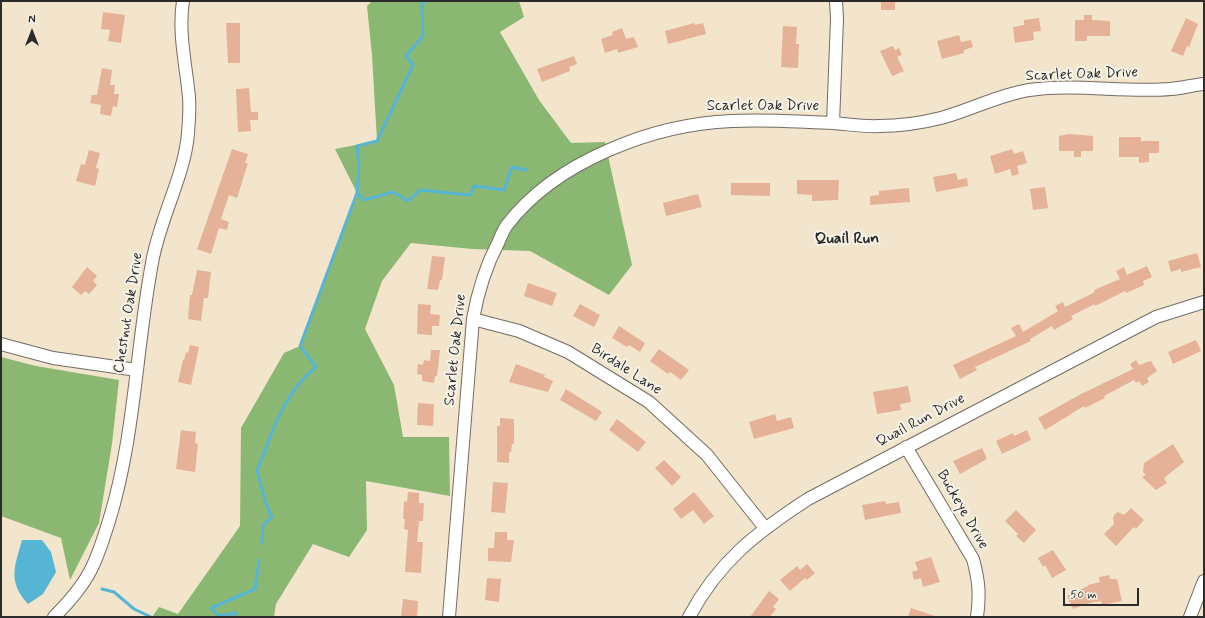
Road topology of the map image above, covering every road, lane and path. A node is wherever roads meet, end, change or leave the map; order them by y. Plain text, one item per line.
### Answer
1 (183, 1) edge
2 (836, 1) edge
3 (1204, 84) edge
4 (833, 123) junction
5 (1204, 302) edge
6 (473, 319) junction
7 (1, 344) edge
8 (137, 370) junction
9 (906, 447) junction
10 (765, 528) junction
11 (1204, 581) edge
12 (54, 617) edge
13 (449, 617) edge
14 (689, 617) edge
15 (977, 617) edge
16 (1190, 617) edge

1 - 8 street, Chestnut Oak Drive
2 - 4 street
3 - 4 street, Scarlet Oak Drive
4 - 6 street, Scarlet Oak Drive
5 - 9 street, Quail Run Drive
6 - 10 street, Birdale Lane
6 - 13 street, Scarlet Oak Drive
7 - 8 street
8 - 12 street, Chestnut Oak Drive
9 - 10 street, Quail Run Drive
9 - 15 street, Buckeye Drive
10 - 14 street, Quail Run Drive
11 - 16 street

